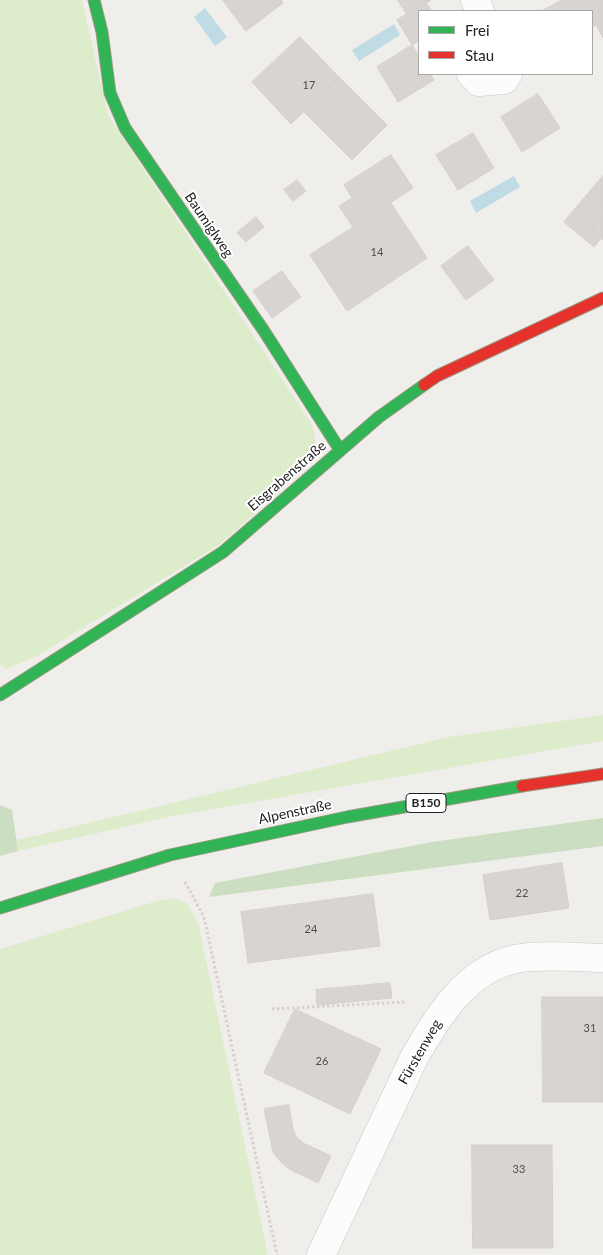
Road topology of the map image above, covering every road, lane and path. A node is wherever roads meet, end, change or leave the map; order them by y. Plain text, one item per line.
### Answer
1 (94, 0) edge
2 (472, 75) edge
3 (507, 75) edge
4 (603, 298) edge
5 (340, 450) junction
6 (0, 695) edge
7 (603, 774) edge
8 (170, 855) junction
9 (0, 908) edge
10 (603, 958) edge
11 (405, 1002) dead end
12 (272, 1009) dead end
13 (277, 1255) edge
14 (321, 1255) edge

1 - 5 street, Baumiglweg
2 - 3 street
4 - 5 street, Eisgrabenstraße
5 - 6 street, Eisgrabenstraße
7 - 8 street, Alpenstraße / B150
8 - 9 street, Alpenstraße / B150
8 - 13 path
10 - 14 street, Fürstenweg
11 - 12 path

